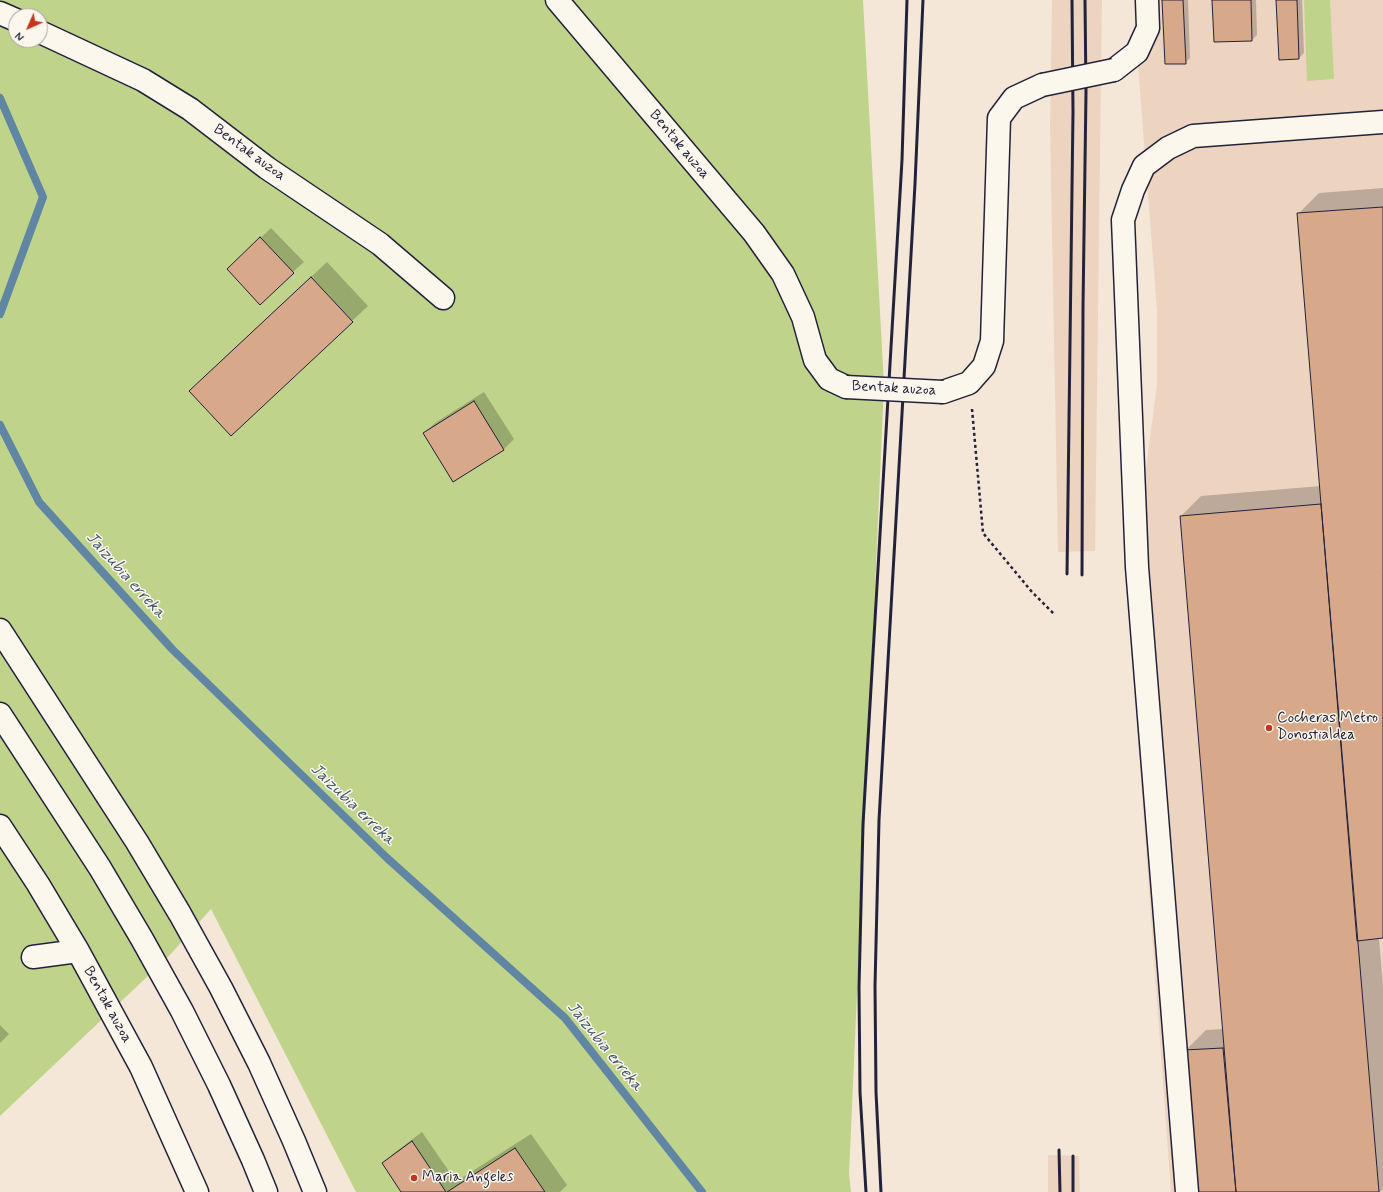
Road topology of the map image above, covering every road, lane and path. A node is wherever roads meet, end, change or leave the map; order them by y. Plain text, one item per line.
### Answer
1 (557, 0) edge
2 (1148, 0) edge
3 (48, 36) edge
4 (1383, 122) edge
5 (443, 298) dead end
6 (969, 382) junction
7 (1054, 614) dead end
8 (0, 630) edge
9 (0, 714) edge
10 (0, 826) edge
11 (78, 951) junction
12 (33, 957) dead end
13 (197, 1192) edge
14 (266, 1192) edge
15 (315, 1192) edge
16 (1187, 1192) edge

1 - 6 street, Bentak auzoa, bridge
2 - 6 street, Bentak auzoa, bridge
3 - 5 street, Bentak auzoa
4 - 16 street
6 - 7 path
8 - 15 street
9 - 14 street
10 - 11 street, Bentak auzoa
11 - 12 street
11 - 13 street, Bentak auzoa

